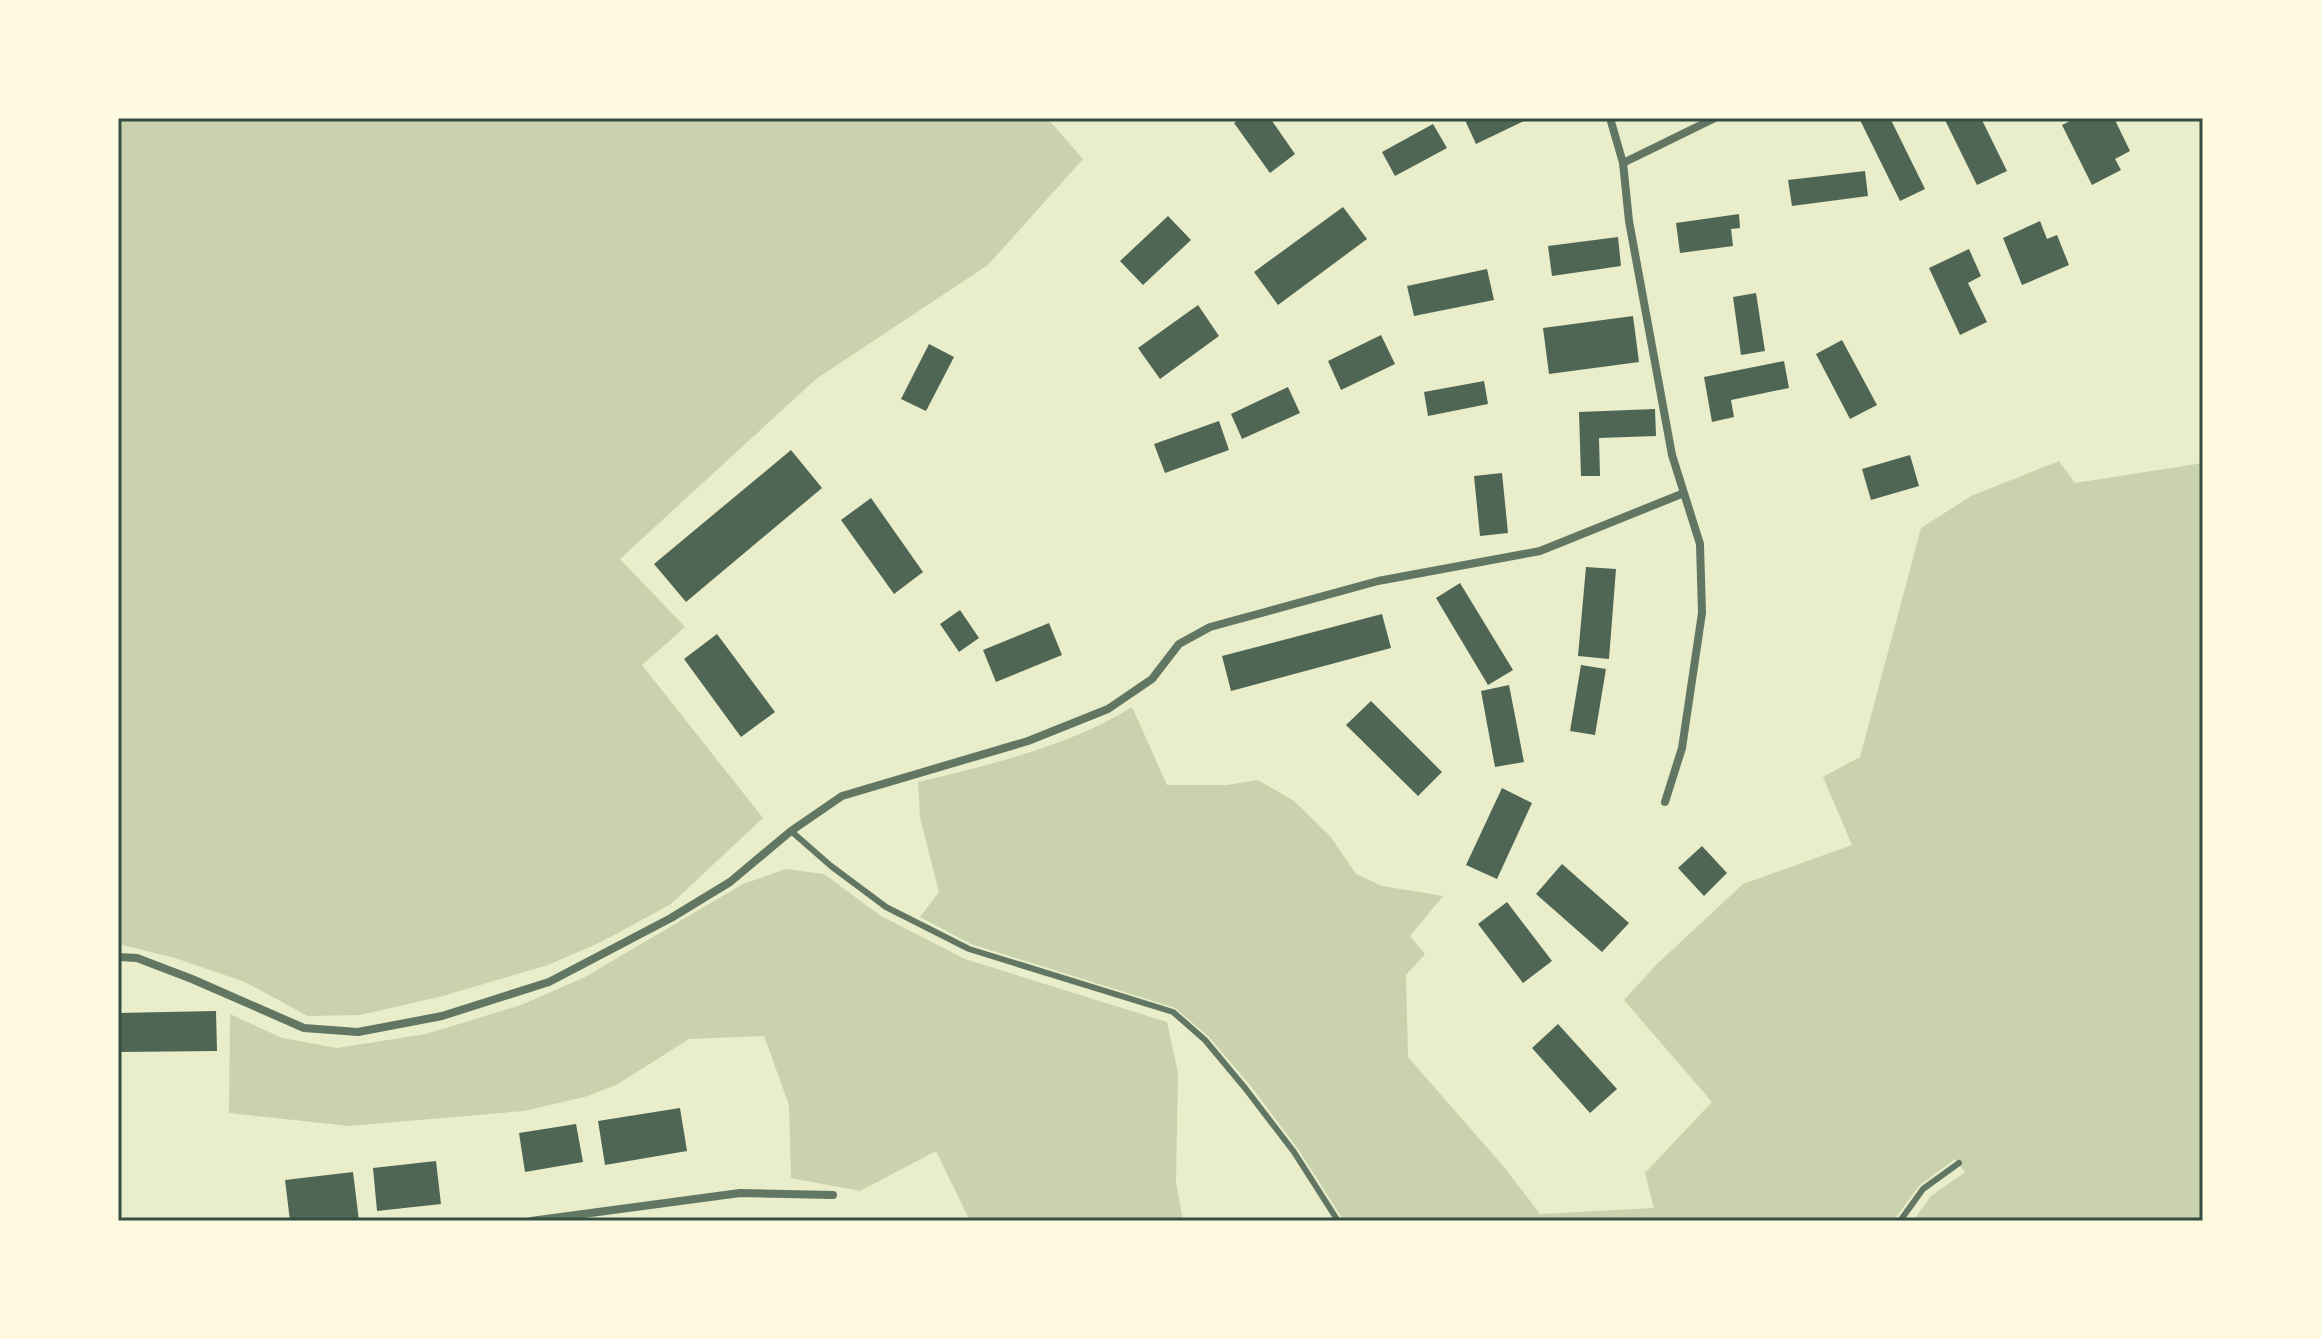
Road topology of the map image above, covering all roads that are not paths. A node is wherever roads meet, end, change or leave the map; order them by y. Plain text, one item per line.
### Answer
1 (1610, 118) edge
2 (1715, 118) edge
3 (1623, 163) junction
4 (1684, 493) junction
5 (1665, 802) dead end
6 (791, 831) junction
7 (118, 957) edge
8 (1959, 1163) dead end
9 (833, 1195) dead end
10 (531, 1221) edge
11 (1338, 1221) edge
12 (1900, 1221) edge

1 - 3 street
2 - 3 street
3 - 4 street
4 - 5 street
4 - 6 street
6 - 7 street
6 - 11 lane
8 - 12 lane
9 - 10 street

